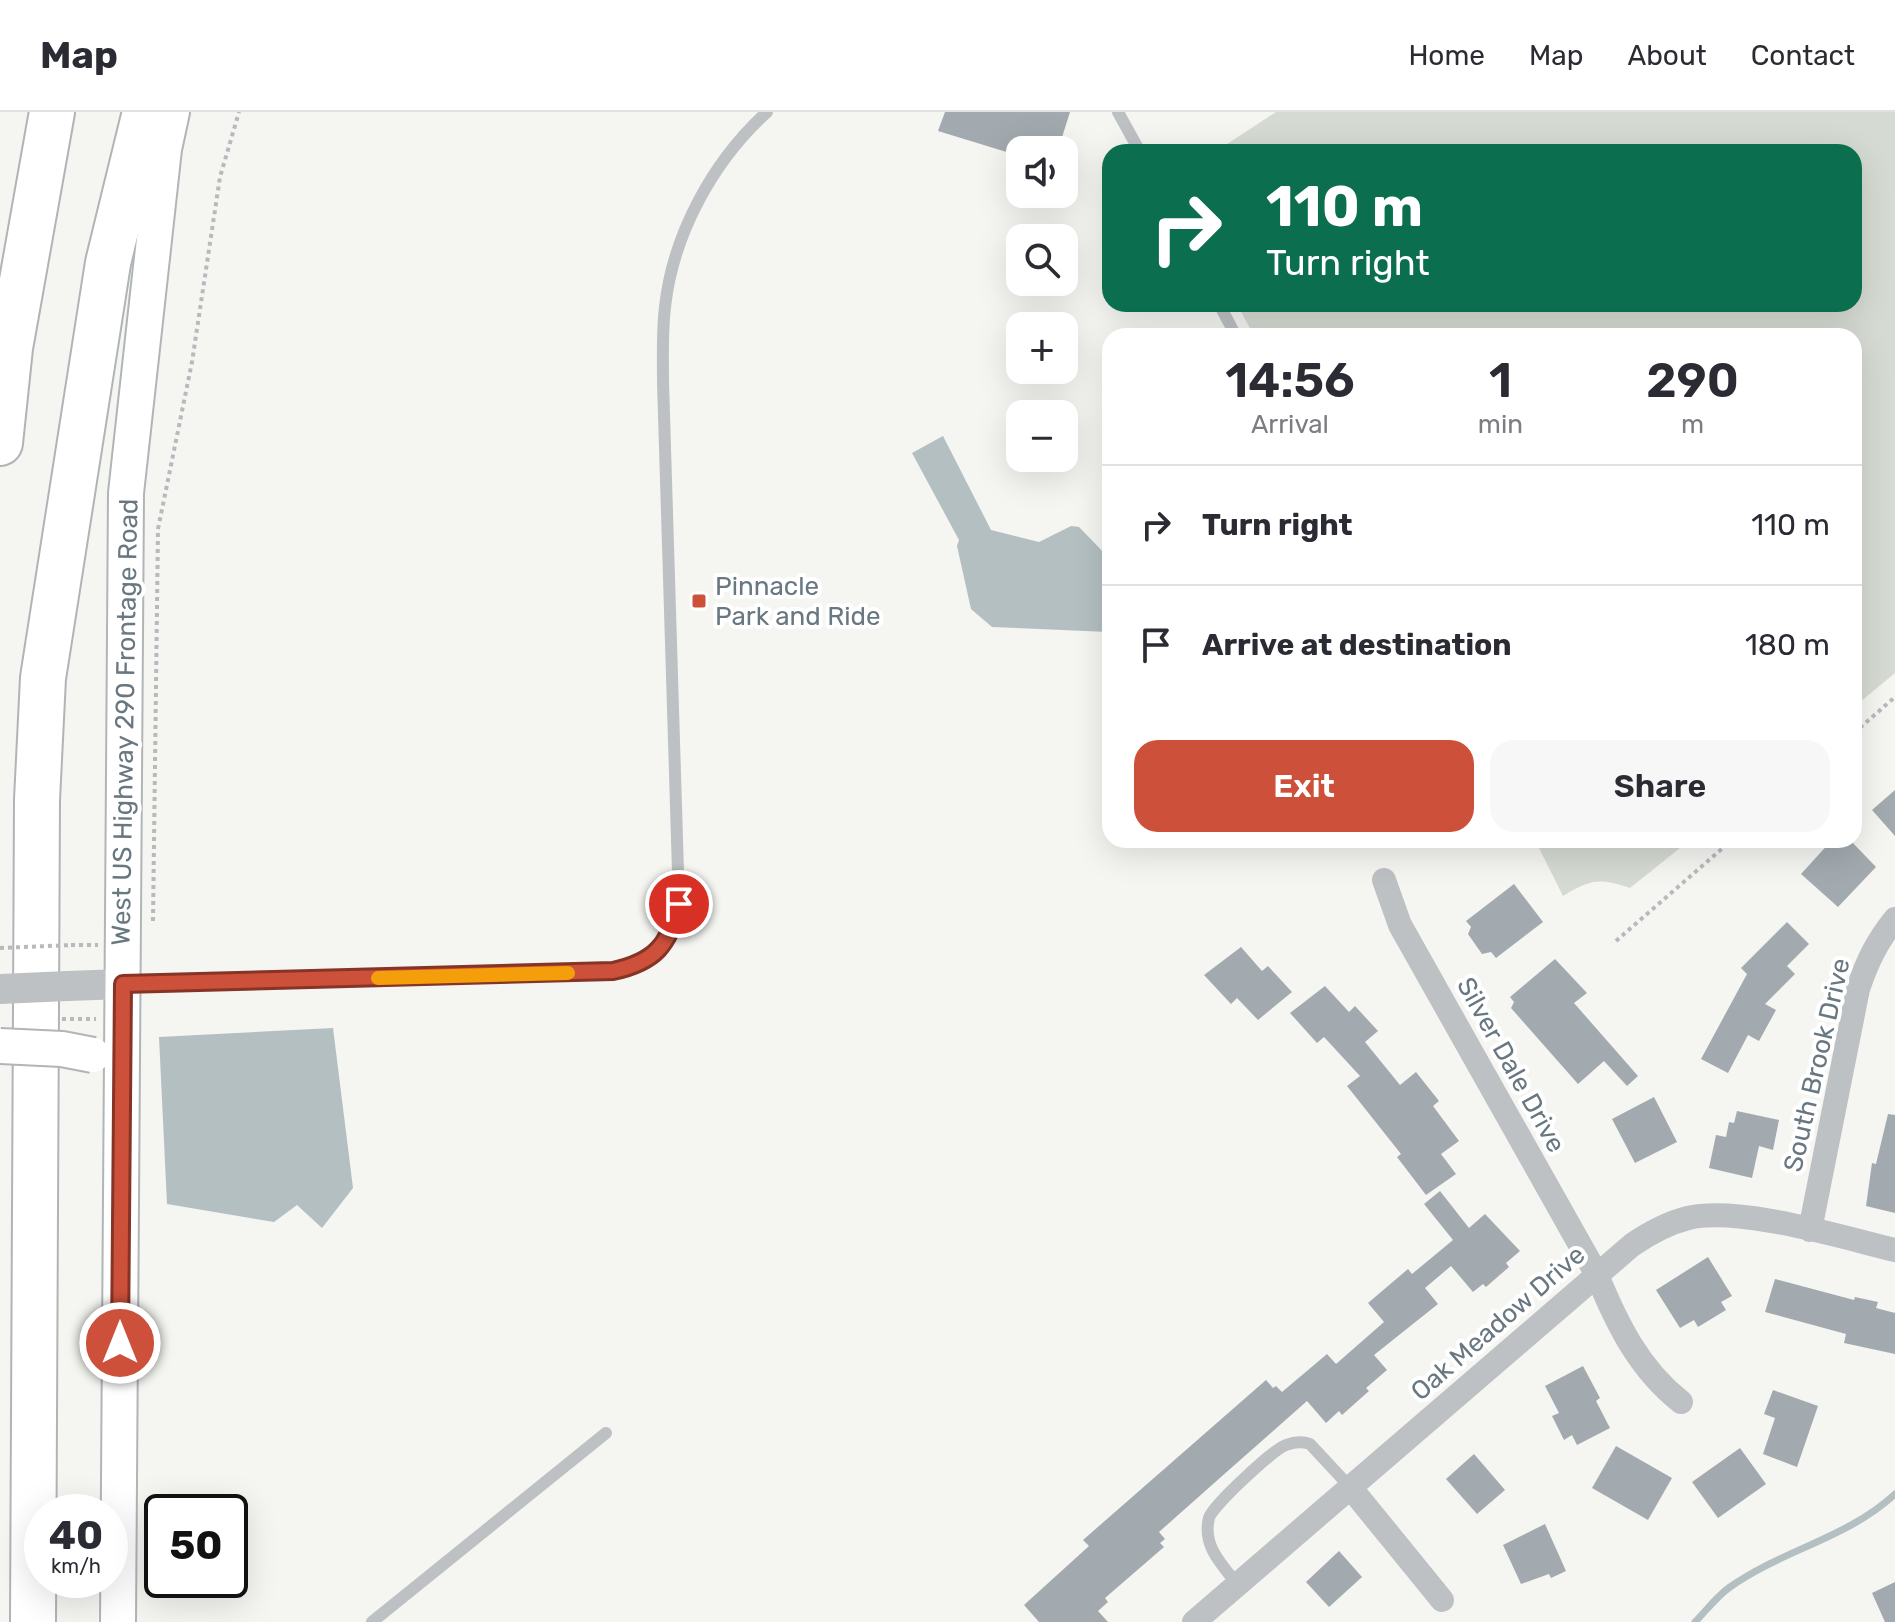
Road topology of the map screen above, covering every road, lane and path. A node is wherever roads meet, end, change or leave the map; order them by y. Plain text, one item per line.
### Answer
1 (52, 112) edge
2 (145, 112) edge
3 (172, 112) edge
4 (239, 112) edge
5 (767, 112) edge
6 (1118, 112) edge
7 (1136, 144) edge
8 (0, 443) edge
9 (1895, 697) edge
10 (1862, 726) edge
11 (1723, 848) edge
12 (1384, 880) dead end
13 (1895, 919) edge
14 (153, 930) dead end
15 (1616, 941) dead end
16 (71, 945) dead end
17 (0, 948) edge
18 (123, 984) junction
19 (0, 989) edge
20 (0, 1046) edge
21 (122, 1096) junction
22 (1810, 1230) junction
23 (1895, 1250) edge
24 (1597, 1275) junction
25 (1681, 1402) dead end
26 (606, 1433) dead end
27 (1350, 1487) junction
28 (1238, 1585) junction
29 (1442, 1600) dead end
30 (33, 1622) edge
31 (118, 1622) edge
32 (372, 1622) edge
33 (1194, 1622) edge

1 - 8 highway
2 - 30 highway
3 - 18 main road, West US Highway 290 Frontage Road
4 - 14 path
5 - 18 lane
6 - 7 lane
9 - 10 path
11 - 15 path
12 - 24 street, Silver Dale Drive
13 - 22 street, South Brook Drive
16 - 17 path, bridge
18 - 19 street, bridge
18 - 21 main road, West US Highway 290 Frontage Road
20 - 21 main road, bridge
21 - 31 main road, West US Highway 290 Frontage Road
22 - 23 street, Oak Meadow Drive
22 - 24 street, Oak Meadow Drive
24 - 25 street, Silver Dale Drive
24 - 27 street, Oak Meadow Drive
26 - 32 lane
27 - 28 street, Oak Meadow Drive
27 - 28 lane
27 - 29 street
28 - 33 street, Oak Meadow Drive

